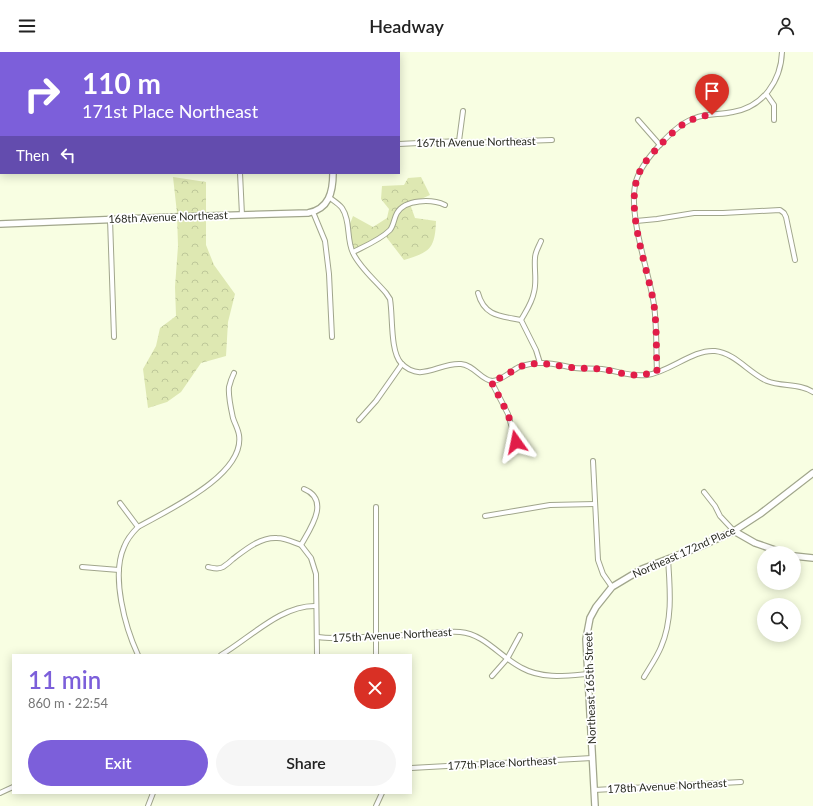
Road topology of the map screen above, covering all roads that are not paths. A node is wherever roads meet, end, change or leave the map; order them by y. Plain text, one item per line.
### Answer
1 (782, 52) edge
2 (767, 95) junction
3 (464, 111) dead end
4 (638, 120) dead end
5 (774, 120) dead end
6 (552, 140) dead end
7 (460, 141) junction
8 (400, 144) edge
9 (660, 145) junction
10 (240, 174) edge
11 (333, 174) edge
12 (330, 198) junction
13 (445, 205) dead end
14 (313, 212) junction
15 (242, 215) junction
16 (110, 219) junction
17 (636, 221) junction
18 (0, 224) edge
19 (541, 241) dead end
20 (353, 252) junction
21 (795, 260) dead end
22 (478, 293) dead end
23 (521, 320) junction
24 (114, 337) dead end
25 (332, 337) dead end
26 (540, 363) junction
27 (402, 364) junction
28 (657, 372) junction
29 (234, 373) dead end
30 (491, 381) junction
31 (813, 392) edge
32 (359, 420) dead end
33 (516, 442) dead end
34 (593, 461) dead end
35 (813, 473) edge
36 (304, 489) dead end
37 (704, 492) dead end
38 (120, 503) dead end
39 (595, 504) junction
40 (376, 507) dead end
41 (485, 516) dead end
42 (138, 527) junction
43 (734, 531) junction
44 (301, 545) junction
45 (764, 546) edge
46 (801, 557) edge
47 (813, 558) edge
48 (668, 559) junction
49 (82, 567) dead end
50 (208, 567) dead end
51 (118, 570) junction
52 (612, 587) junction
53 (316, 606) junction
54 (520, 635) dead end
55 (318, 637) junction
56 (376, 637) junction
57 (138, 654) edge
58 (223, 654) edge
59 (318, 654) edge
60 (376, 654) edge
61 (507, 659) junction
62 (587, 674) junction
63 (492, 676) dead end
64 (644, 677) dead end
65 (592, 758) junction
66 (412, 768) edge
67 (741, 782) dead end
68 (12, 787) edge
69 (594, 790) junction
70 (0, 793) edge
71 (153, 794) edge
72 (382, 794) edge
73 (148, 806) edge
74 (376, 806) edge
75 (595, 806) edge

1 - 2 street
2 - 5 street
2 - 9 street
3 - 7 street
4 - 9 street
6 - 7 street, 167th Avenue Northeast
7 - 8 street, 167th Avenue Northeast
9 - 17 street
10 - 15 street
11 - 12 street
12 - 14 street
12 - 20 street
13 - 20 street
14 - 15 street, 168th Avenue Northeast
14 - 25 street
15 - 16 street, 168th Avenue Northeast
16 - 18 street, 168th Avenue Northeast
16 - 24 street
17 - 21 street
17 - 28 street
19 - 23 street
20 - 27 street
22 - 23 street
23 - 26 street
26 - 28 street
26 - 30 street
27 - 30 street
27 - 32 street
28 - 31 street
29 - 42 street
30 - 33 street
34 - 39 street
35 - 43 street, Northeast 172nd Place
36 - 44 street
37 - 43 street
38 - 42 street
39 - 41 street
39 - 52 street
40 - 56 street
42 - 51 street
43 - 45 street
43 - 48 street, Northeast 172nd Place
44 - 50 street
44 - 53 street
46 - 47 street
48 - 52 street, Northeast 172nd Place
48 - 64 street
49 - 51 street
51 - 57 street
52 - 62 street, Northeast 165th Street
53 - 55 street
53 - 58 street
54 - 61 street
55 - 56 street, 175th Avenue Northeast
55 - 59 street
56 - 60 street
56 - 61 street, 175th Avenue Northeast
61 - 62 street, 175th Avenue Northeast
61 - 63 street
62 - 65 street, Northeast 165th Street
65 - 66 street, 177th Place Northeast
65 - 69 street, Northeast 165th Street
67 - 69 street, 178th Avenue Northeast
68 - 70 street
69 - 75 street, Northeast 165th Street
71 - 73 street
72 - 74 street

